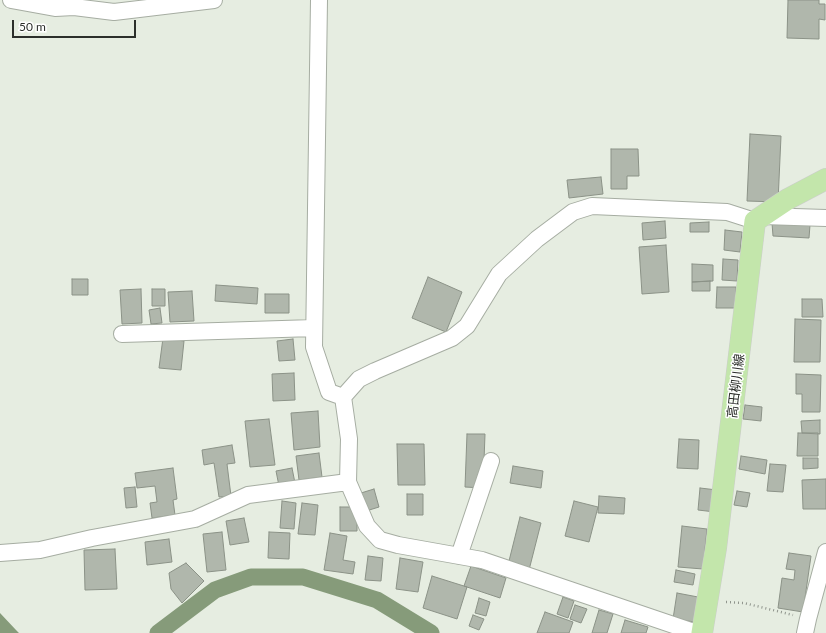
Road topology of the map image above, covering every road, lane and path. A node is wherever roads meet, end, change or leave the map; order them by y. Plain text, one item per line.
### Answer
1 (11, 0) edge
2 (214, 0) edge
3 (319, 0) edge
4 (75, 3) edge
5 (826, 179) edge
6 (826, 218) edge
7 (759, 219) junction
8 (314, 328) junction
9 (122, 334) dead end
10 (343, 397) junction
11 (491, 461) dead end
12 (348, 482) junction
13 (826, 552) edge
14 (0, 553) edge
15 (459, 556) junction
16 (707, 602) junction
17 (807, 626) edge
18 (697, 633) edge
19 (702, 633) edge

1 - 4 street
2 - 4 street
3 - 8 street
5 - 7 main road
6 - 7 street
7 - 10 street
7 - 16 main road, 高田柳川線
8 - 9 street
8 - 10 street
10 - 12 street
11 - 15 street
12 - 14 street
12 - 15 street
13 - 17 street
15 - 18 street
16 - 17 path
16 - 19 main road, 高田柳川線

